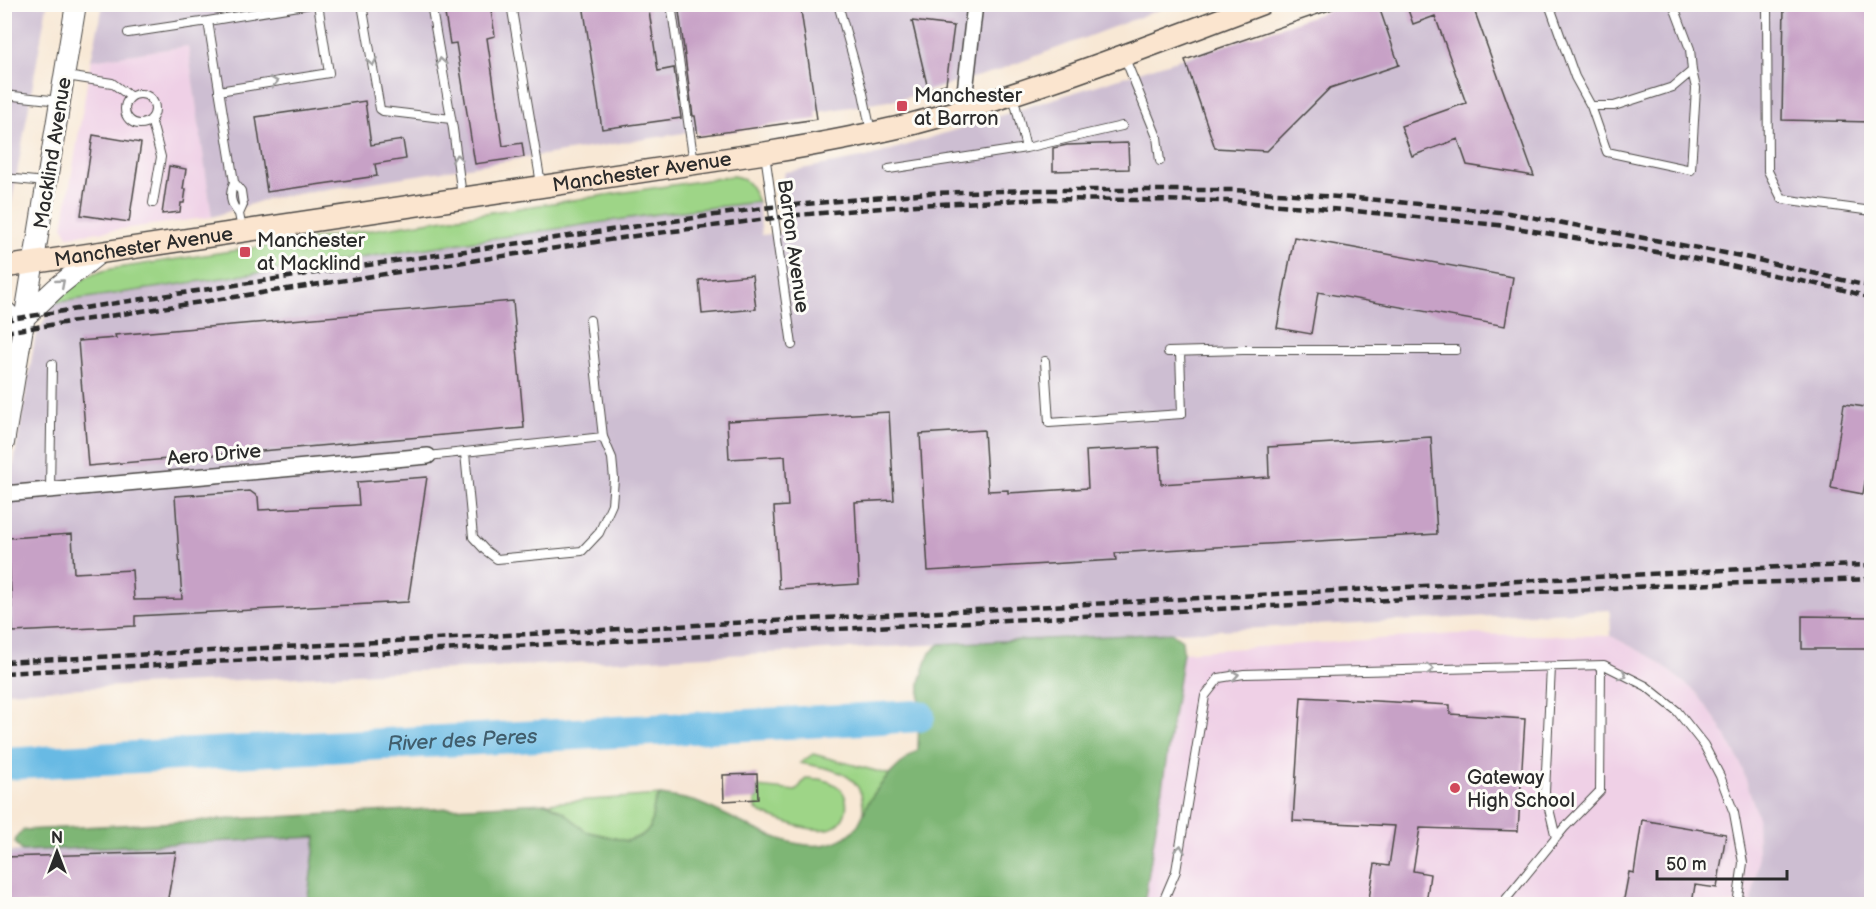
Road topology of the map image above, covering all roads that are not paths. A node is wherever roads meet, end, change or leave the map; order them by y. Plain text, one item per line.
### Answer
1 (76, 4) edge
2 (311, 4) edge
3 (318, 4) edge
4 (363, 4) edge
5 (431, 4) edge
6 (511, 4) edge
7 (670, 4) edge
8 (838, 4) edge
9 (975, 4) edge
10 (1261, 4) edge
11 (1549, 4) edge
12 (1673, 4) edge
13 (1767, 4) edge
14 (208, 21) junction
15 (128, 33) dead end
16 (1123, 55) junction
17 (1692, 71) junction
18 (64, 76) junction
19 (219, 90) junction
20 (1012, 93) junction
21 (4, 95) edge
22 (131, 98) junction
23 (60, 101) junction
24 (1591, 106) junction
25 (963, 109) junction
26 (151, 119) junction
27 (451, 119) junction
28 (1122, 126) dead end
29 (871, 133) junction
30 (1026, 148) junction
31 (765, 153) junction
32 (1160, 161) dead end
33 (694, 164) junction
34 (889, 169) dead end
35 (4, 178) edge
36 (47, 182) junction
37 (541, 186) junction
38 (462, 198) junction
39 (153, 202) dead end
40 (1872, 211) edge
41 (241, 223) junction
42 (101, 252) junction
43 (35, 262) junction
44 (4, 267) edge
45 (4, 310) edge
46 (590, 320) dead end
47 (24, 323) junction
48 (792, 345) dead end
49 (1456, 350) dead end
50 (1168, 352) dead end
51 (1180, 352) junction
52 (1045, 361) dead end
53 (52, 364) dead end
54 (603, 437) junction
55 (4, 443) edge
56 (465, 453) junction
57 (428, 456) joint
58 (50, 490) junction
59 (4, 494) edge
60 (1601, 666) junction
61 (1551, 667) junction
62 (1556, 838) junction
63 (1162, 904) edge
64 (1502, 904) edge
65 (1737, 904) edge

1 - 18 street, Macklind Avenue
2 - 14 lane
19 -> 3 lane
4 -> 27 lane
27 -> 5 lane
6 - 37 lane
7 - 33 lane
8 - 29 lane
9 - 25 street
10 - 16 main road, Manchester Avenue
11 - 24 lane
12 - 17 lane
13 - 40 lane
14 - 15 lane
14 - 19 lane
16 - 20 main road, Manchester Avenue
16 - 32 lane
17 - 24 lane
17 - 24 lane
18 - 22 lane
18 - 23 street, Macklind Avenue
19 - 41 lane
20 - 25 main road, Manchester Avenue
20 - 30 lane
21 - 23 lane
22 - 26 lane
22 - 26 lane
23 - 36 street, Macklind Avenue
25 - 29 main road, Manchester Avenue
26 - 39 lane
38 -> 27 lane
28 - 30 lane
29 - 31 main road, Manchester Avenue
30 - 34 lane
31 - 33 main road, Manchester Avenue
31 - 48 lane, Barron Avenue
33 - 37 main road, Manchester Avenue
35 - 36 lane
36 - 43 street, Macklind Avenue
37 - 38 main road, Manchester Avenue
38 - 41 main road, Manchester Avenue
41 - 42 main road, Manchester Avenue
42 - 43 main road, Manchester Avenue
47 -> 42 street
43 - 44 main road, Manchester Avenue
43 - 47 street, Macklind Avenue
45 - 47 street
46 - 54 lane
47 - 55 street, Macklind Avenue
49 - 51 lane
50 - 51 lane
51 - 52 lane
53 - 58 lane
54 - 56 lane
54 - 56 lane
56 - 57 lane
57 - 58 street, Aero Drive
58 - 59 street, Aero Drive
60 - 61 lane
60 - 62 lane
60 -> 65 lane
61 - 62 lane
63 -> 61 lane
62 - 64 lane

